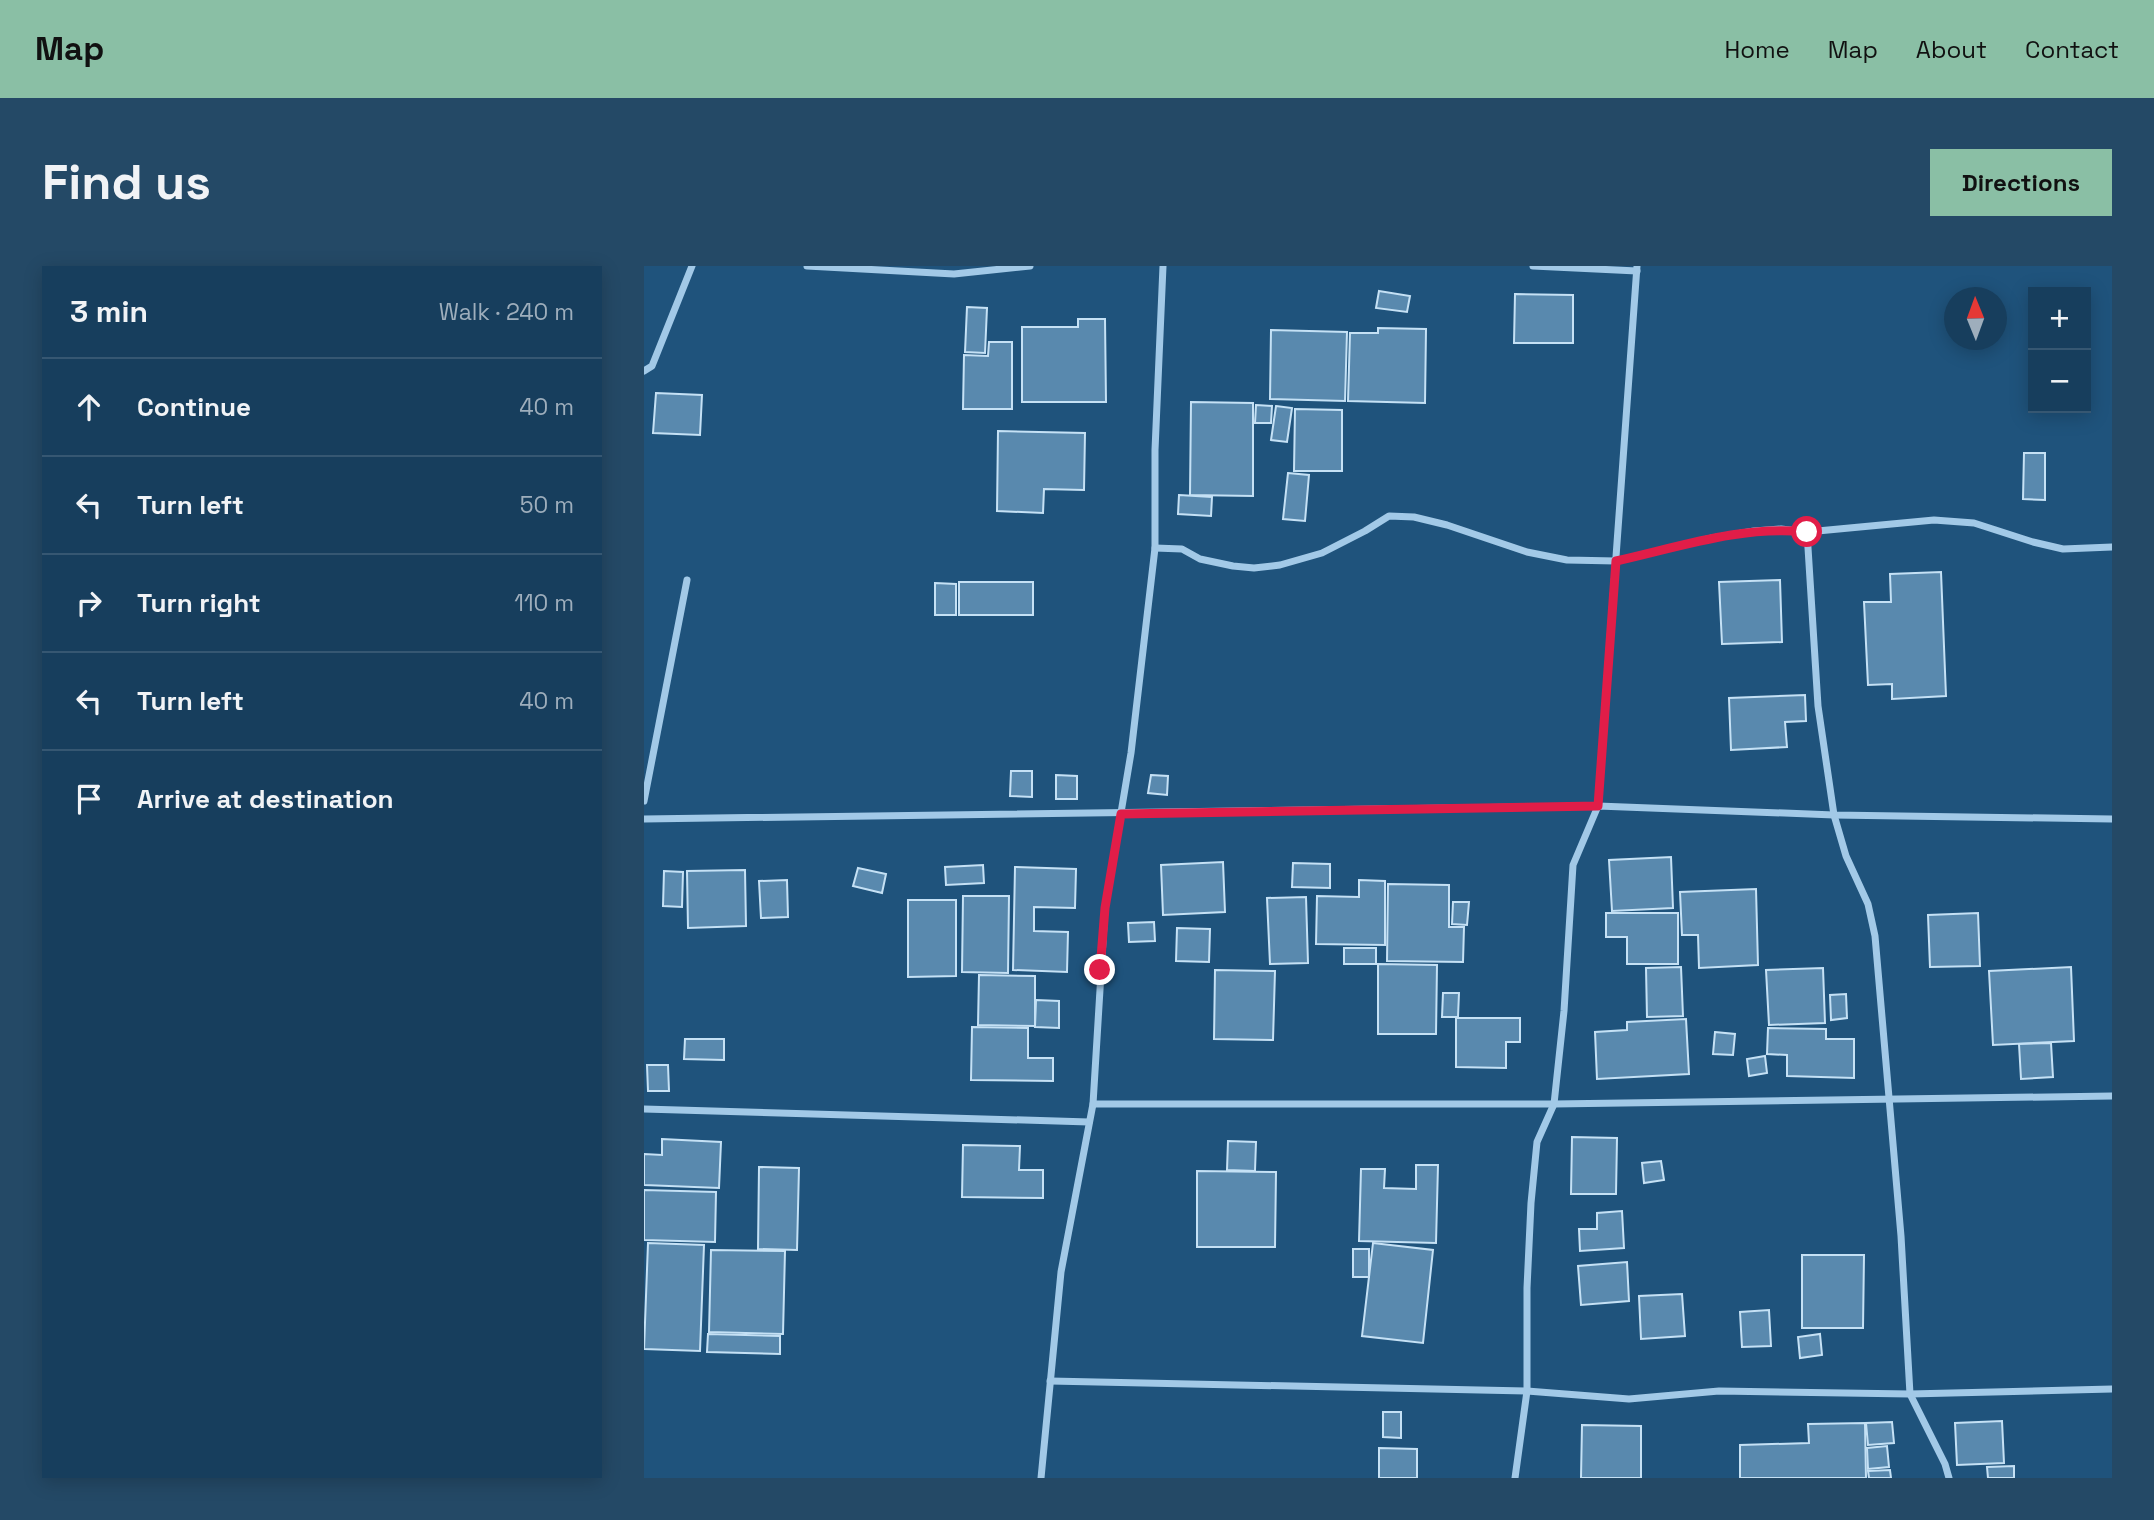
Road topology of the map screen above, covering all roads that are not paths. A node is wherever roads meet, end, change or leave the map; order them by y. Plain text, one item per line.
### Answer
1 (692, 266) edge
2 (807, 266) edge
3 (1030, 266) edge
4 (1163, 266) edge
5 (1533, 266) edge
6 (1637, 268) edge
7 (644, 371) edge
8 (1807, 532) junction
9 (2112, 547) edge
10 (1155, 548) junction
11 (1616, 561) junction
12 (687, 580) dead end
13 (644, 801) edge
14 (1598, 806) junction
15 (1121, 814) junction
16 (1833, 816) junction
17 (644, 819) edge
18 (2112, 819) edge
19 (2112, 1096) edge
20 (1889, 1098) junction
21 (1093, 1104) junction
22 (1554, 1104) junction
23 (644, 1109) edge
24 (1088, 1122) junction
25 (1050, 1381) junction
26 (2112, 1390) edge
27 (1527, 1391) junction
28 (1910, 1394) junction
29 (1041, 1478) edge
30 (1515, 1478) edge
31 (1949, 1478) edge

1 - 7 street
2 - 3 street
4 - 10 street
5 - 6 street
6 - 11 street
8 - 9 street
8 - 11 street
8 - 16 street
10 - 11 street
10 - 15 street
11 - 14 street
12 - 13 street
14 - 15 street
14 - 16 street
14 - 22 street
15 - 17 street
15 - 21 street
16 - 18 street
16 - 20 street
19 - 20 street
20 - 22 street
20 - 28 street
21 - 22 street
21 - 24 street
22 - 27 street
23 - 24 street
24 - 25 street
25 - 27 street
25 - 29 street
26 - 28 street
27 - 28 street
27 - 30 street
28 - 31 street

